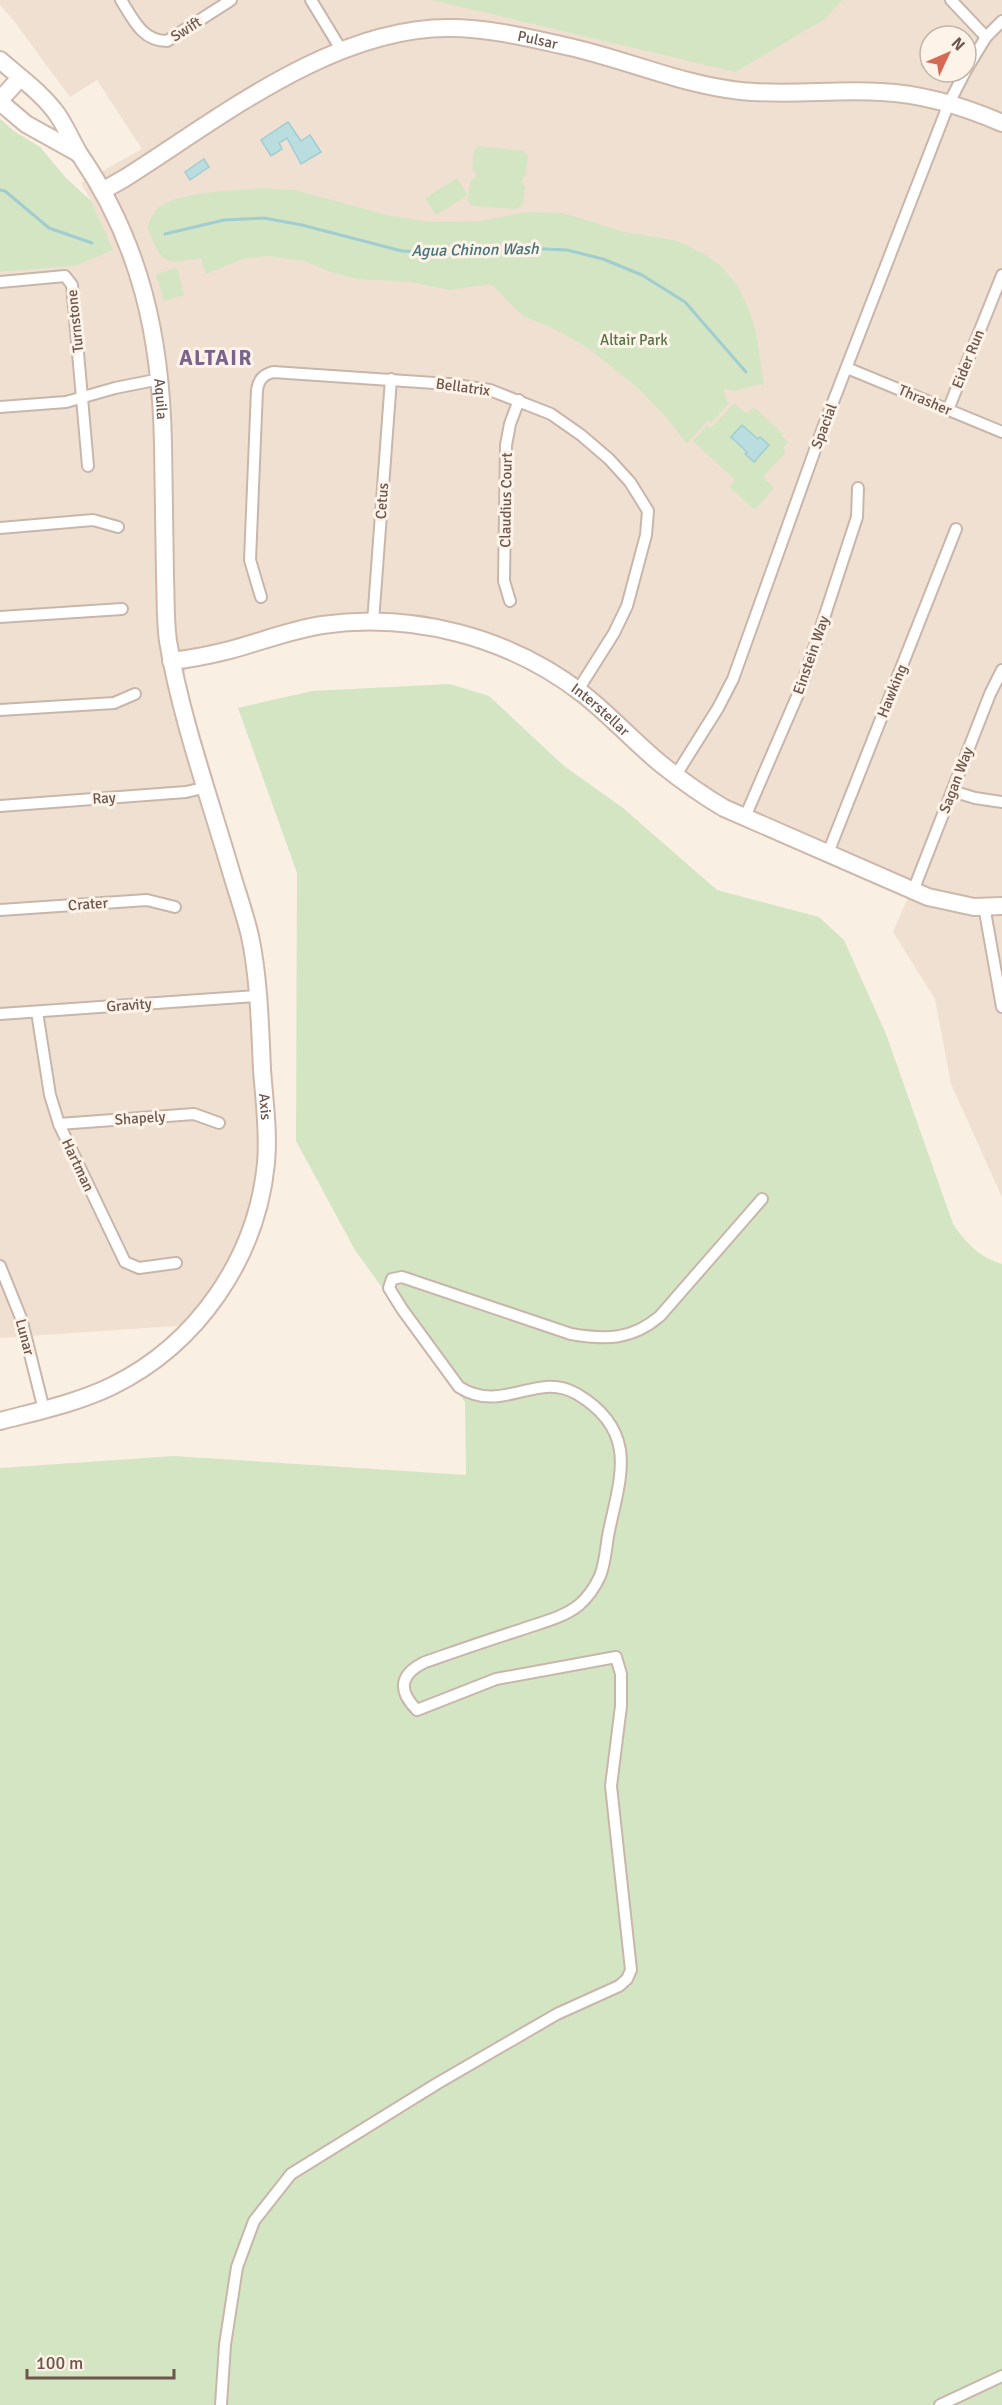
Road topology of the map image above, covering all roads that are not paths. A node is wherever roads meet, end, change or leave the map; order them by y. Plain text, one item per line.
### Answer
1 (121, 0) edge
2 (231, 0) edge
3 (311, 0) edge
4 (951, 0) edge
5 (1002, 21) edge
6 (986, 37) junction
7 (978, 50) edge
8 (342, 51) junction
9 (0, 60) edge
10 (11, 84) edge
11 (958, 84) edge
12 (0, 101) edge
13 (949, 103) junction
14 (1002, 123) edge
15 (79, 153) junction
16 (104, 190) junction
17 (1002, 275) edge
18 (0, 282) edge
19 (848, 368) junction
20 (160, 379) junction
21 (391, 380) junction
22 (82, 397) junction
23 (519, 400) junction
24 (0, 406) edge
25 (948, 410) junction
26 (1002, 432) edge
27 (88, 466) dead end
28 (858, 488) dead end
29 (118, 527) dead end
30 (0, 528) edge
31 (956, 529) dead end
32 (261, 597) dead end
33 (510, 601) dead end
34 (122, 609) dead end
35 (0, 617) edge
36 (373, 622) junction
37 (171, 661) junction
38 (1002, 670) edge
39 (578, 690) junction
40 (135, 694) dead end
41 (0, 710) edge
42 (676, 775) junction
43 (207, 787) junction
44 (952, 791) junction
45 (1002, 802) edge
46 (0, 806) edge
47 (745, 817) junction
48 (828, 853) junction
49 (913, 891) junction
50 (984, 906) junction
51 (1002, 906) edge
52 (175, 907) dead end
53 (0, 910) edge
54 (257, 996) junction
55 (1002, 1007) edge
56 (37, 1012) junction
57 (0, 1014) edge
58 (219, 1123) dead end
59 (59, 1124) junction
60 (762, 1199) dead end
61 (176, 1263) dead end
62 (0, 1266) edge
63 (44, 1410) junction
64 (0, 1421) edge
65 (1002, 2376) edge
66 (221, 2405) edge
67 (940, 2405) edge

1 - 2 street, Swift
3 - 8 street
4 - 6 street
5 - 6 street, Spacial
6 - 7 street, Spacial
8 - 13 street, Pulsar
8 - 16 street, Pulsar
9 - 10 street, Aquila
10 - 12 street
10 - 15 street, Aquila
11 - 13 street, Spacial
12 - 15 street, Aquila
13 - 14 street, Pulsar
13 - 19 street, Spacial
15 - 16 street, Aquila
16 - 20 street, Aquila
17 - 25 street, Eider Run
18 - 22 street, Turnstone
19 - 25 street, Thrasher
19 - 42 street, Spacial
20 - 22 street
20 - 37 street, Aquila
21 - 23 street, Bellatrix
21 - 32 street, Bellatrix
21 - 36 street, Cetus
22 - 24 street
22 - 27 street
23 - 33 street, Claudius Court
23 - 39 street, Bellatrix
25 - 26 street, Thrasher
28 - 47 street, Einstein Way
29 - 30 street
31 - 48 street, Hawking
34 - 35 street
36 - 37 street, Interstellar
36 - 39 street, Interstellar
37 - 43 street, Axis
38 - 44 street, Sagan Way
39 - 42 street, Interstellar
40 - 41 street
42 - 47 street, Interstellar
43 - 46 street, Ray
43 - 54 street, Axis
44 - 45 street
44 - 49 street, Sagan Way
47 - 48 street, Interstellar
48 - 49 street, Interstellar
49 - 50 street, Interstellar
50 - 51 street, Interstellar
50 - 55 street
52 - 53 street, Crater
54 - 56 street, Gravity
54 - 63 street, Axis
56 - 57 street, Gravity
56 - 59 street, Hartman
58 - 59 street, Shapely
59 - 61 street, Hartman
60 - 66 street
62 - 63 street, Lunar
63 - 64 street, Axis
65 - 67 street

